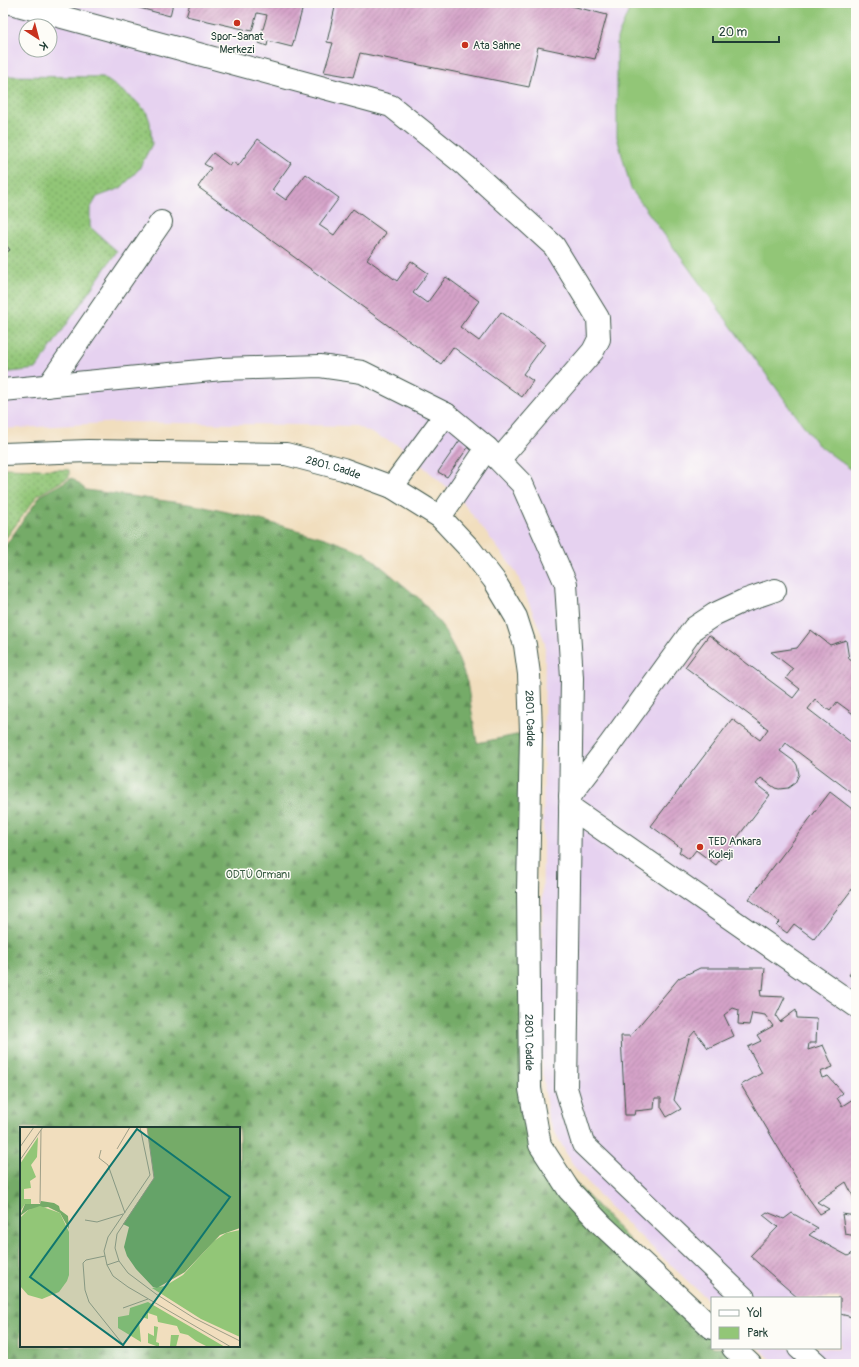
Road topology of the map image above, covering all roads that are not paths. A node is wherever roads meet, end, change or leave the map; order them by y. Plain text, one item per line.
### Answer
1 (10, 3) edge
2 (161, 222) dead end
3 (48, 386) junction
4 (3, 390) edge
5 (446, 414) junction
6 (3, 454) edge
7 (493, 454) junction
8 (392, 487) junction
9 (440, 517) junction
10 (775, 590) dead end
11 (570, 802) junction
12 (856, 1006) edge
13 (743, 1297) edge
14 (711, 1327) edge
15 (734, 1349) edge
16 (800, 1349) edge
17 (750, 1364) edge
18 (817, 1364) edge

1 - 7 street
2 - 3 street
3 - 4 street
3 - 5 street
5 - 7 street
5 - 8 street
6 - 8 street, 2801. Cadde
7 - 9 street
7 - 11 street
8 - 9 street, 2801. Cadde
9 - 14 street, 2801. Cadde
10 - 11 street
11 - 12 street
11 - 13 street
15 - 17 street
16 - 18 street

